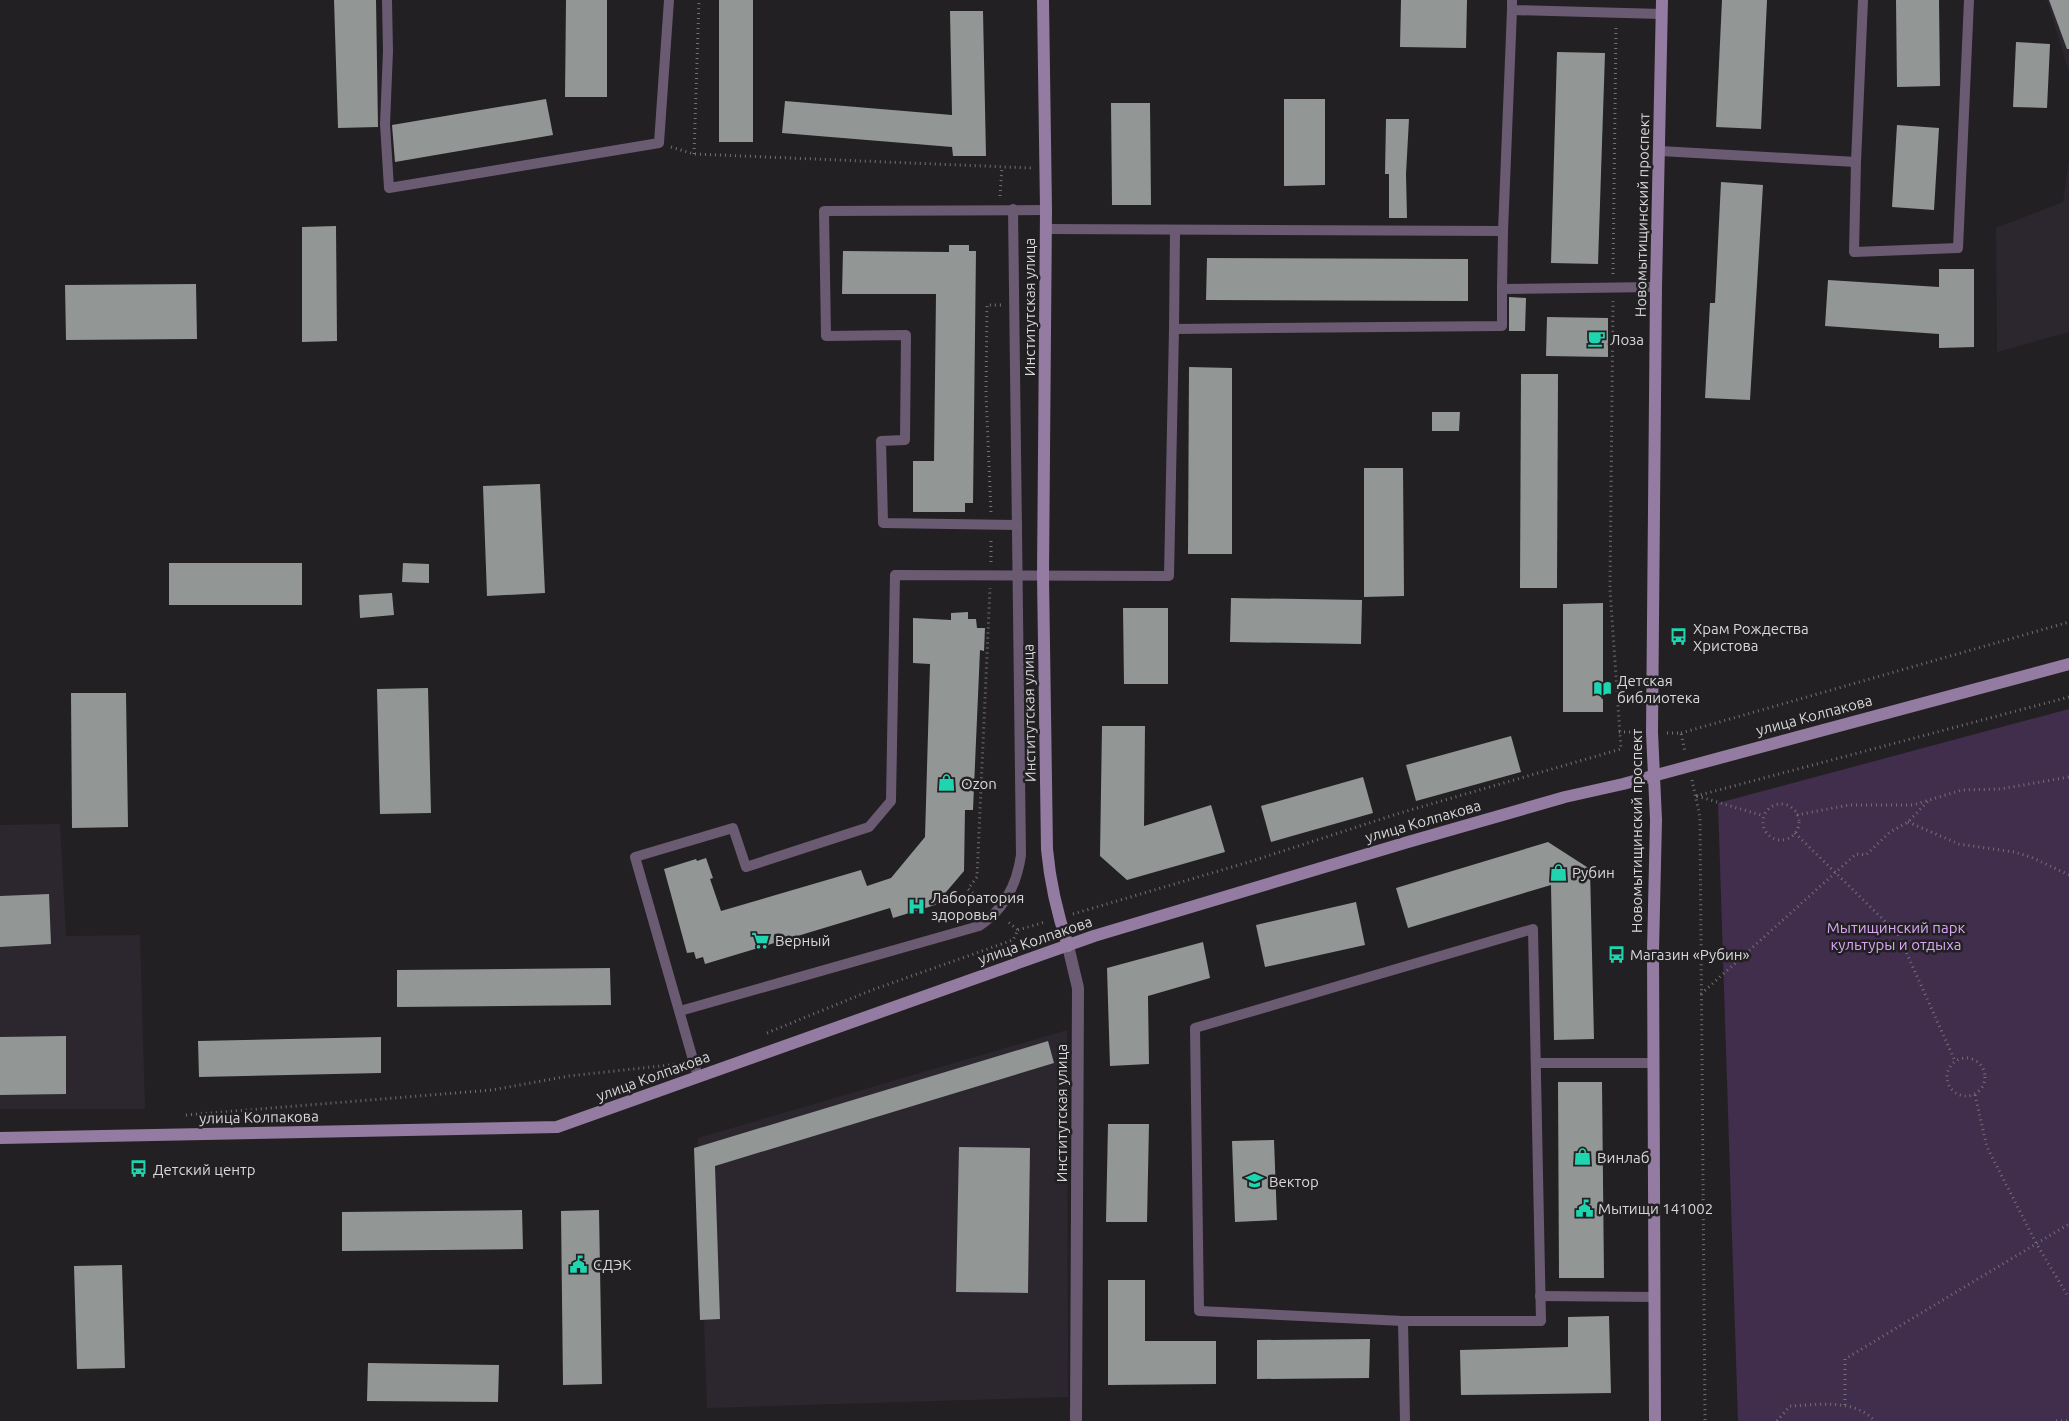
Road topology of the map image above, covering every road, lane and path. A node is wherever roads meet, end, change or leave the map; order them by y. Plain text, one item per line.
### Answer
1 (387, 0) edge
2 (669, 0) edge
3 (699, 0) edge
4 (1043, 0) edge
5 (1662, 0) edge
6 (1863, 0) edge
7 (1969, 0) edge
8 (1512, 5) edge
9 (1616, 13) junction
10 (1662, 14) junction
11 (659, 143) junction
12 (1660, 151) junction
13 (694, 154) junction
14 (1856, 162) junction
15 (1002, 167) junction
16 (1045, 169) junction
17 (1013, 209) junction
18 (1000, 210) junction
19 (1046, 210) junction
20 (1046, 229) junction
21 (1175, 230) junction
22 (1503, 231) junction
23 (1656, 287) junction
24 (1613, 288) junction
25 (1502, 289) junction
26 (1005, 306) dead end
27 (1174, 330) junction
28 (991, 524) junction
29 (1018, 525) junction
30 (990, 576) junction
31 (1043, 576) junction
32 (1018, 577) junction
33 (2069, 622) edge
34 (2069, 664) edge
35 (2069, 696) edge
36 (1681, 733) dead end
37 (1654, 776) junction
38 (2069, 776) edge
39 (1696, 796) junction
40 (1930, 800) junction
41 (1797, 815) junction
42 (1764, 816) junction
43 (1908, 822) junction
44 (1795, 832) junction
45 (1836, 872) junction
46 (2069, 875) edge
47 (996, 912) junction
48 (1059, 918) junction
49 (1018, 930) junction
50 (1068, 946) junction
51 (1702, 994) junction
52 (680, 1011) junction
53 (763, 1035) dead end
54 (1955, 1061) junction
55 (694, 1062) junction
56 (1536, 1063) junction
57 (1654, 1063) junction
58 (698, 1077) junction
59 (1975, 1095) junction
60 (186, 1115) dead end
61 (0, 1138) edge
62 (2069, 1224) edge
63 (2036, 1243) junction
64 (1540, 1296) junction
65 (1655, 1297) junction
66 (2069, 1298) edge
67 (1403, 1321) junction
68 (1845, 1405) junction
69 (1076, 1421) edge
70 (1404, 1421) edge
71 (1655, 1421) edge
72 (1705, 1421) edge
73 (1777, 1421) edge
74 (1875, 1421) edge
75 (2056, 1421) edge
76 (2069, 1421) edge

1 - 11 lane
2 - 11 lane
3 - 13 path
4 - 16 street, Институтская улица
5 - 10 street, Новомытищинский проспект
6 - 14 lane
7 - 14 lane
8 - 9 lane
8 - 22 lane
9 - 10 lane
9 - 24 path
10 - 12 street, Новомытищинский проспект
11 - 13 path
12 - 14 lane
12 - 23 street, Новомытищинский проспект
13 - 15 path
15 - 16 path
15 - 18 path
16 - 19 street, Институтская улица
17 - 18 lane
17 - 19 lane
17 - 29 lane
18 - 28 lane
19 - 20 street, Институтская улица
20 - 21 lane
20 - 31 street, Институтская улица
21 - 22 lane
21 - 27 lane
22 - 25 lane
23 - 24 lane
23 - 37 street, Новомытищинский проспект
24 - 25 lane
24 - 48 path
25 - 27 lane
26 - 28 path
27 - 31 lane
28 - 29 lane
28 - 30 path
29 - 32 lane
30 - 32 lane
30 - 47 path
30 - 52 lane
31 - 32 lane
31 - 48 street, Институтская улица
32 - 47 lane
33 - 36 path
34 - 37 street, улица Колпакова
35 - 39 path
37 - 50 street, улица Колпакова
37 - 57 street, Новомытищинский проспект
38 - 40 path
39 - 42 path
39 - 51 path
40 - 41 path
40 - 43 path
41 - 42 path
41 - 44 path
42 - 44 path
43 - 45 path
43 - 46 path
44 - 45 path
45 - 51 path
45 - 54 path
47 - 49 path
47 - 52 lane
48 - 49 path
48 - 50 street, Институтская улица
49 - 53 path
50 - 58 street, улица Колпакова
50 - 69 street, Институтская улица
51 - 72 path
52 - 55 lane
54 - 59 path
54 - 59 path
55 - 58 lane
55 - 60 path
56 - 57 lane
56 - 64 lane
56 - 67 lane
57 - 65 street, Новомытищинский проспект
58 - 61 street, улица Колпакова
59 - 63 path
62 - 63 path
63 - 66 path
63 - 68 path
64 - 65 lane
64 - 67 lane
65 - 71 street, Новомытищинский проспект
67 - 70 lane
68 - 73 path
68 - 74 path
75 - 76 path

